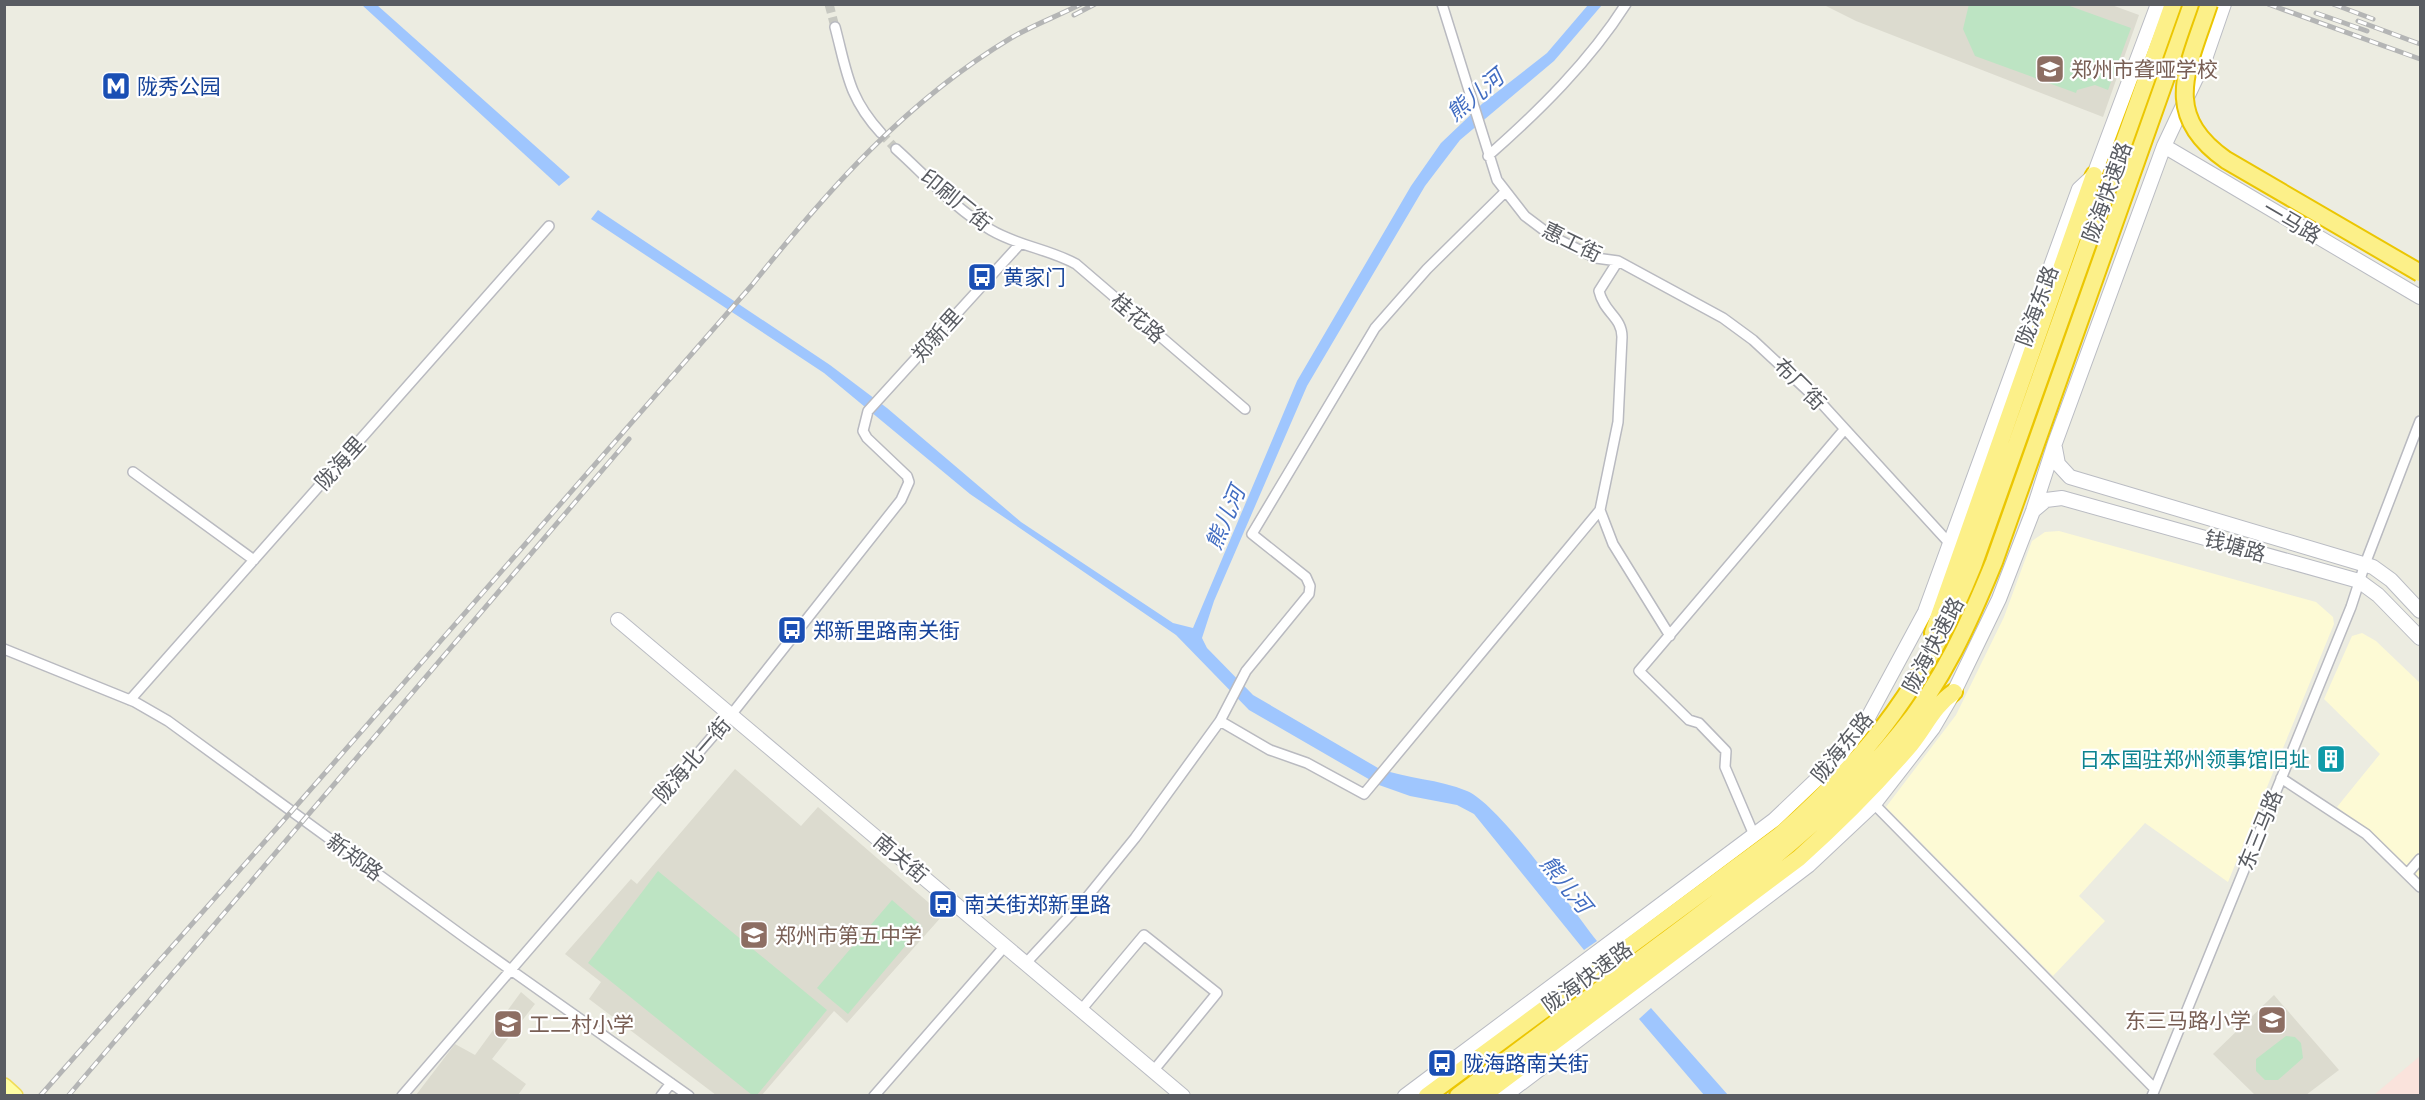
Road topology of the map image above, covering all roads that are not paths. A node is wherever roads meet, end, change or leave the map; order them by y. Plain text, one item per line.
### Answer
1 (1442, 4) edge
2 (1626, 4) edge
3 (2158, 4) edge
4 (2173, 4) edge
5 (2192, 4) edge
6 (2209, 4) edge
7 (2224, 4) edge
8 (835, 27) tunnel mouth
9 (881, 133) tunnel mouth
10 (2164, 147) junction
11 (896, 149) tunnel mouth
12 (1488, 156) junction
13 (2094, 175) junction
14 (1505, 192) junction
15 (549, 226) dead end
16 (1020, 244) junction
17 (1618, 261) junction
18 (2421, 273) edge
19 (2421, 297) edge
20 (1245, 410) dead end
21 (868, 411) joint
22 (2421, 420) edge
23 (1844, 430) junction
24 (2055, 443) junction
25 (133, 472) dead end
26 (1600, 510) junction
27 (2033, 511) junction
28 (1951, 545) junction
29 (254, 560) junction
30 (2365, 564) junction
31 (2359, 581) junction
32 (2421, 611) edge
33 (618, 620) dead end
34 (1670, 636) junction
35 (2421, 638) edge
36 (4, 650) edge
37 (1954, 692) junction
38 (130, 700) junction
39 (731, 715) junction
40 (1894, 715) junction
41 (1220, 721) junction
42 (2281, 778) junction
43 (1874, 804) junction
44 (1754, 835) junction
45 (2421, 860) edge
46 (2408, 873) junction
47 (2421, 887) edge
48 (1005, 946) junction
49 (1026, 963) junction
50 (511, 969) junction
51 (1081, 1010) junction
52 (1154, 1070) junction
53 (671, 1083) junction
54 (4, 1086) edge
55 (2154, 1092) edge
56 (15, 1095) edge
57 (402, 1095) edge
58 (661, 1095) edge
59 (689, 1095) edge
60 (874, 1095) edge
61 (1184, 1095) edge
62 (1405, 1095) edge
63 (1427, 1095) edge
64 (1458, 1095) edge
65 (1482, 1095) edge
66 (1504, 1095) edge

1 - 12 street, 惠工街
2 - 12 street
3 - 13 street, 陇海东路
4 - 40 highway, 陇海快速路
5 - 64 highway, 陇海快速路
6 - 18 highway, bridge
7 - 10 street
8 - 9 street
10 - 19 street, 一马路
10 - 24 street
11 - 16 street, 印刷厂街
12 - 14 street, 惠工街
13 - 28 street, 陇海东路
13 - 40 highway
14 - 17 street, 惠工街
14 - 41 street
15 - 29 street, 陇海里
16 - 20 street, 桂花路
16 - 21 street, 郑新里
17 - 23 street, 布厂街
17 - 26 street
21 - 39 street, 陇海北一街
22 - 30 street, 东三马路
23 - 28 street, 布厂街
23 - 34 street
24 - 27 street
24 - 30 street, 钱塘路
25 - 29 street
26 - 34 street
26 - 41 street
27 - 31 street, 钱塘路
27 - 37 street
28 - 44 street, 陇海东路
29 - 38 street, 陇海里
30 - 31 street, 东三马路
30 - 32 street, 钱塘路
31 - 35 street, 钱塘路
31 - 42 street, 东三马路
33 - 39 street, 南关街
34 - 44 street
36 - 38 street, 新郑路
37 - 43 street
37 - 65 highway
38 - 50 street, 新郑路
39 - 48 street, 南关街
39 - 50 street, 陇海北一街
40 - 63 highway, 陇海快速路
41 - 49 street
42 - 46 street
42 - 55 street, 东三马路
43 - 55 street
43 - 66 street
44 - 62 street, 陇海东路
45 - 46 street
46 - 47 street
48 - 49 street, 南关街
48 - 60 street
49 - 51 street, 南关街
50 - 53 street, 新郑路
50 - 57 street, 陇海北一街
51 - 52 street, 南关街
51 - 52 street
52 - 61 street, 南关街
53 - 58 street
53 - 59 street, 新郑路
54 - 56 main road

